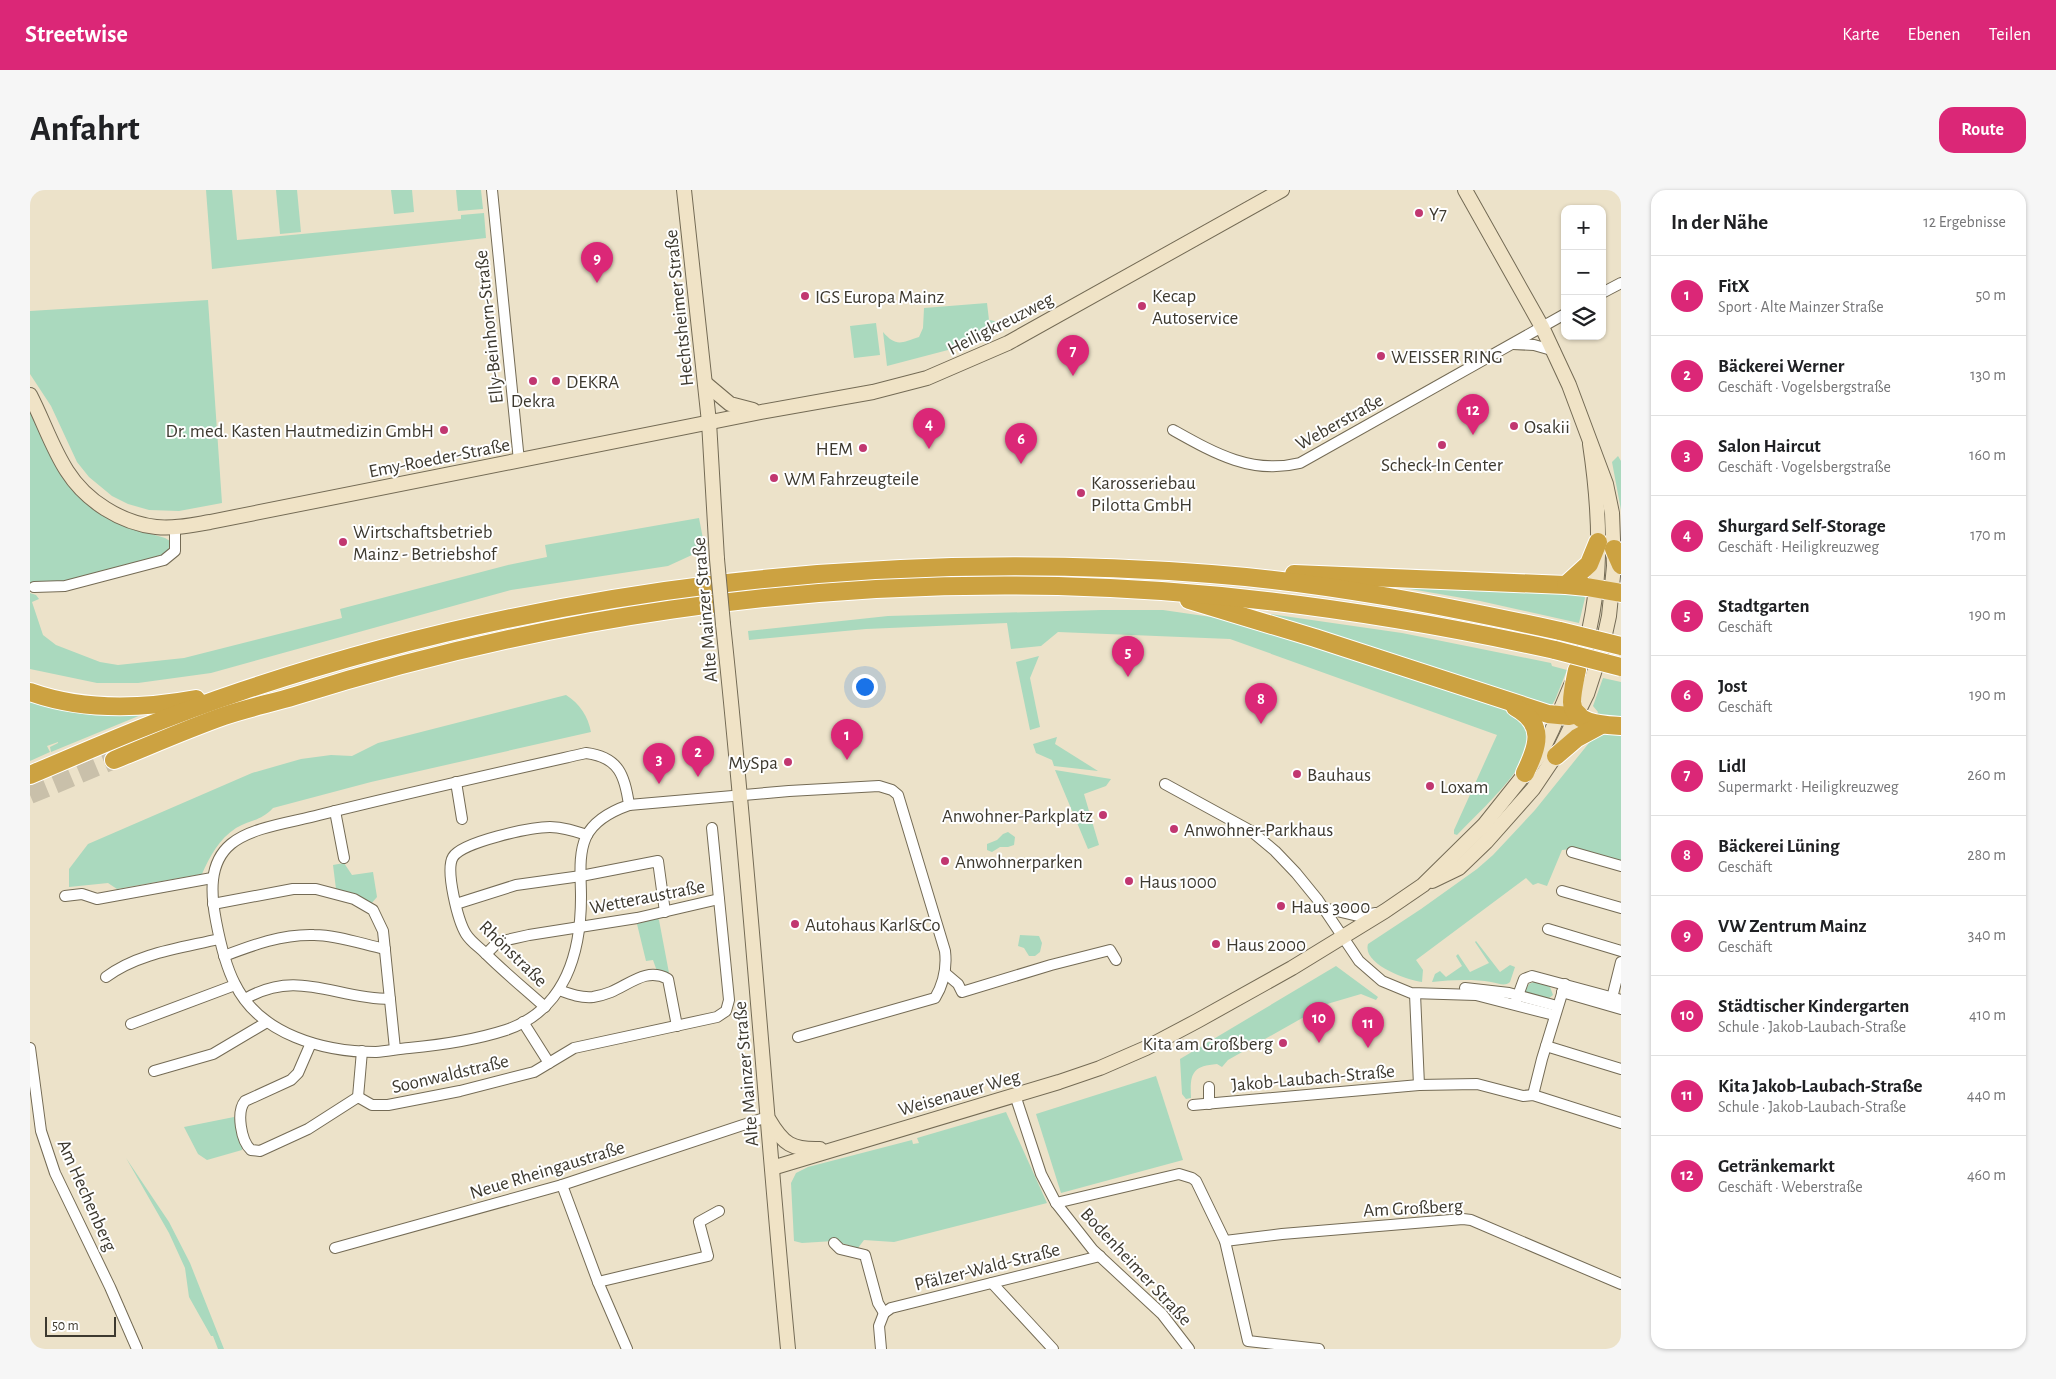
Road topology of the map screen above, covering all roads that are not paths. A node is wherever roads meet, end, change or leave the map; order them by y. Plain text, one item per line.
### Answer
1 (492, 190) edge
2 (684, 190) edge
3 (1282, 190) edge
4 (1465, 190) edge
5 (1621, 283) edge
6 (1606, 292) edge
7 (1561, 316) edge
8 (1542, 327) junction
9 (1512, 344) junction
10 (1554, 352) junction
11 (705, 383) junction
12 (30, 395) edge
13 (761, 412) junction
14 (709, 422) junction
15 (1173, 430) dead end
16 (518, 461) junction
17 (175, 527) junction
18 (1611, 552) edge
19 (1213, 574) junction
20 (1566, 585) junction
21 (34, 587) dead end
22 (1156, 590) junction
23 (1610, 591) edge
24 (1621, 646) edge
25 (1621, 667) edge
26 (1577, 670) junction
27 (240, 691) junction
28 (30, 692) edge
29 (1501, 700) junction
30 (1578, 714) junction
31 (1558, 716) junction
32 (1601, 725) junction
33 (1621, 726) edge
34 (1556, 756) junction
35 (114, 760) tunnel mouth
36 (1525, 773) junction
37 (30, 775) edge
38 (456, 782) junction
39 (1165, 784) dead end
40 (742, 795) junction
41 (629, 805) junction
42 (335, 811) junction
43 (462, 819) dead end
44 (712, 828) dead end
45 (587, 835) junction
46 (1572, 852) dead end
47 (344, 858) dead end
48 (1621, 866) edge
49 (581, 876) junction
50 (212, 878) junction
51 (1423, 885) junction
52 (1562, 891) dead end
53 (64, 896) dead end
54 (719, 899) junction
55 (213, 904) junction
56 (456, 904) junction
57 (1324, 908) junction
58 (1621, 908) edge
59 (1385, 911) junction
60 (665, 912) junction
61 (581, 927) junction
62 (1548, 929) dead end
63 (1344, 936) junction
64 (219, 939) junction
65 (385, 949) junction
66 (1621, 951) edge
67 (486, 954) junction
68 (224, 956) junction
69 (1116, 960) dead end
70 (1621, 962) edge
71 (945, 974) junction
72 (106, 977) dead end
73 (235, 985) junction
74 (1563, 988) junction
75 (559, 990) junction
76 (1415, 994) junction
77 (245, 999) junction
78 (390, 999) junction
79 (1517, 1000) junction
80 (1615, 1001) edge
81 (545, 1006) junction
82 (1621, 1009) edge
83 (726, 1011) joint
84 (1556, 1011) junction
85 (267, 1022) junction
86 (523, 1022) junction
87 (131, 1024) dead end
88 (677, 1026) junction
89 (798, 1037) dead end
90 (312, 1043) junction
91 (1546, 1046) junction
92 (30, 1048) edge
93 (395, 1050) junction
94 (362, 1051) junction
95 (549, 1063) junction
96 (1621, 1069) edge
97 (154, 1072) dead end
98 (1419, 1085) junction
99 (1209, 1087) dead end
100 (1015, 1095) junction
101 (1533, 1095) junction
102 (358, 1097) junction
103 (1209, 1104) junction
104 (1193, 1105) dead end
105 (767, 1117) junction
106 (1621, 1123) edge
107 (833, 1149) junction
108 (772, 1168) junction
109 (562, 1185) junction
110 (1056, 1203) junction
111 (719, 1211) dead end
112 (1225, 1241) junction
113 (834, 1243) dead end
114 (335, 1248) dead end
115 (1100, 1256) junction
116 (598, 1282) junction
117 (992, 1283) junction
118 (1621, 1284) edge
119 (884, 1313) junction
120 (137, 1349) edge
121 (627, 1349) edge
122 (788, 1349) edge
123 (881, 1349) edge
124 (1053, 1349) edge
125 (1189, 1349) edge
126 (1319, 1349) edge

1 - 16 street, Elly-Beinhorn-Straße
2 - 11 street, Hechtsheimer Straße
3 - 13 street, Heiligkreuzweg
4 - 8 street
5 - 6 street
7 - 8 street, Weberstraße
8 - 9 street, Weberstraße
8 - 10 street
9 - 10 street
9 - 15 street, Weberstraße
10 - 18 street
11 - 13 street
11 - 14 street, Hechtsheimer Straße
12 - 17 street, Emy-Roeder-Straße
13 - 14 street, Heiligkreuzweg
14 - 16 street, Emy-Roeder-Straße
14 - 40 street, Alte Mainzer Straße, bridge
16 - 17 street, Emy-Roeder-Straße
17 - 21 street
18 - 20 highway
18 - 23 street
19 - 20 highway
19 - 24 highway, bridge
19 - 27 highway
20 - 23 highway
22 - 25 highway, bridge
22 - 29 highway
22 - 35 highway
23 - 26 street
23 - 30 street
26 - 30 highway
26 - 31 street
27 - 28 highway
27 - 37 highway
29 - 31 highway
29 - 36 highway
30 - 31 highway
30 - 32 highway
30 - 34 street
31 - 36 street
32 - 33 highway
32 - 34 highway
34 - 51 street
36 - 51 street
38 - 41 street
38 - 42 street
38 - 43 street
39 - 57 street
40 - 41 street
40 - 71 street
40 - 105 street, Alte Mainzer Straße
41 - 45 street
42 - 47 street
42 - 50 street
44 - 54 street, Wetteraustraße
45 - 49 street
45 - 56 street, Rhönstraße
46 - 48 street
49 - 56 street
49 - 60 street
49 - 61 street
50 - 53 street
50 - 55 street
51 - 59 street, Weisenauer Weg
52 - 58 street
54 - 60 street, Wetteraustraße
54 - 83 street, Wetteraustraße
55 - 64 street
55 - 65 street
56 - 67 street, Rhönstraße
57 - 59 street
57 - 63 street
59 - 63 street, Weisenauer Weg
60 - 61 street, Wetteraustraße
61 - 67 street, Wetteraustraße
61 - 75 street
62 - 66 street
63 - 76 street
63 - 100 street, Weisenauer Weg
64 - 68 street
64 - 72 street
65 - 68 street
65 - 78 street
67 - 81 street, Rhönstraße
68 - 73 street
69 - 71 street
70 - 80 street
71 - 89 street
73 - 77 street
73 - 87 street
74 - 79 street
74 - 80 street
74 - 84 street
75 - 81 street
75 - 88 street
76 - 79 street
76 - 98 street, Jakob-Laubach-Straße
77 - 78 street
77 - 85 street
78 - 93 street
79 - 84 street
80 - 82 street
81 - 86 street
83 - 88 street, Soonwaldstraße
84 - 91 street
85 - 90 street
85 - 97 street
86 - 93 street
86 - 95 street
88 - 95 street, Soonwaldstraße
90 - 94 street
90 - 102 street
91 - 96 street
91 - 101 street
92 - 120 street, Am Hechenberg
93 - 94 street
94 - 102 street
95 - 102 street, Soonwaldstraße
98 - 101 street, Jakob-Laubach-Straße
98 - 103 street, Jakob-Laubach-Straße
99 - 103 street, Jakob-Laubach-Straße
100 - 107 street, Weisenauer Weg
100 - 110 street, Bodenheimer Straße
101 - 106 street, Jakob-Laubach-Straße
103 - 104 street, Jakob-Laubach-Straße
105 - 107 street
105 - 108 street, Alte Mainzer Straße
105 - 109 street, Neue Rheingaustraße
107 - 108 street, Weisenauer Weg
108 - 122 street, Alte Mainzer Straße
109 - 114 street, Neue Rheingaustraße
109 - 116 street
110 - 112 street
110 - 115 street, Bodenheimer Straße
111 - 116 street
112 - 118 street, Am Großberg
112 - 126 street
113 - 119 street
115 - 117 street, Pfälzer-Wald-Straße
115 - 125 street, Bodenheimer Straße
116 - 121 street
117 - 119 street, Pfälzer-Wald-Straße
117 - 124 street
119 - 123 street

